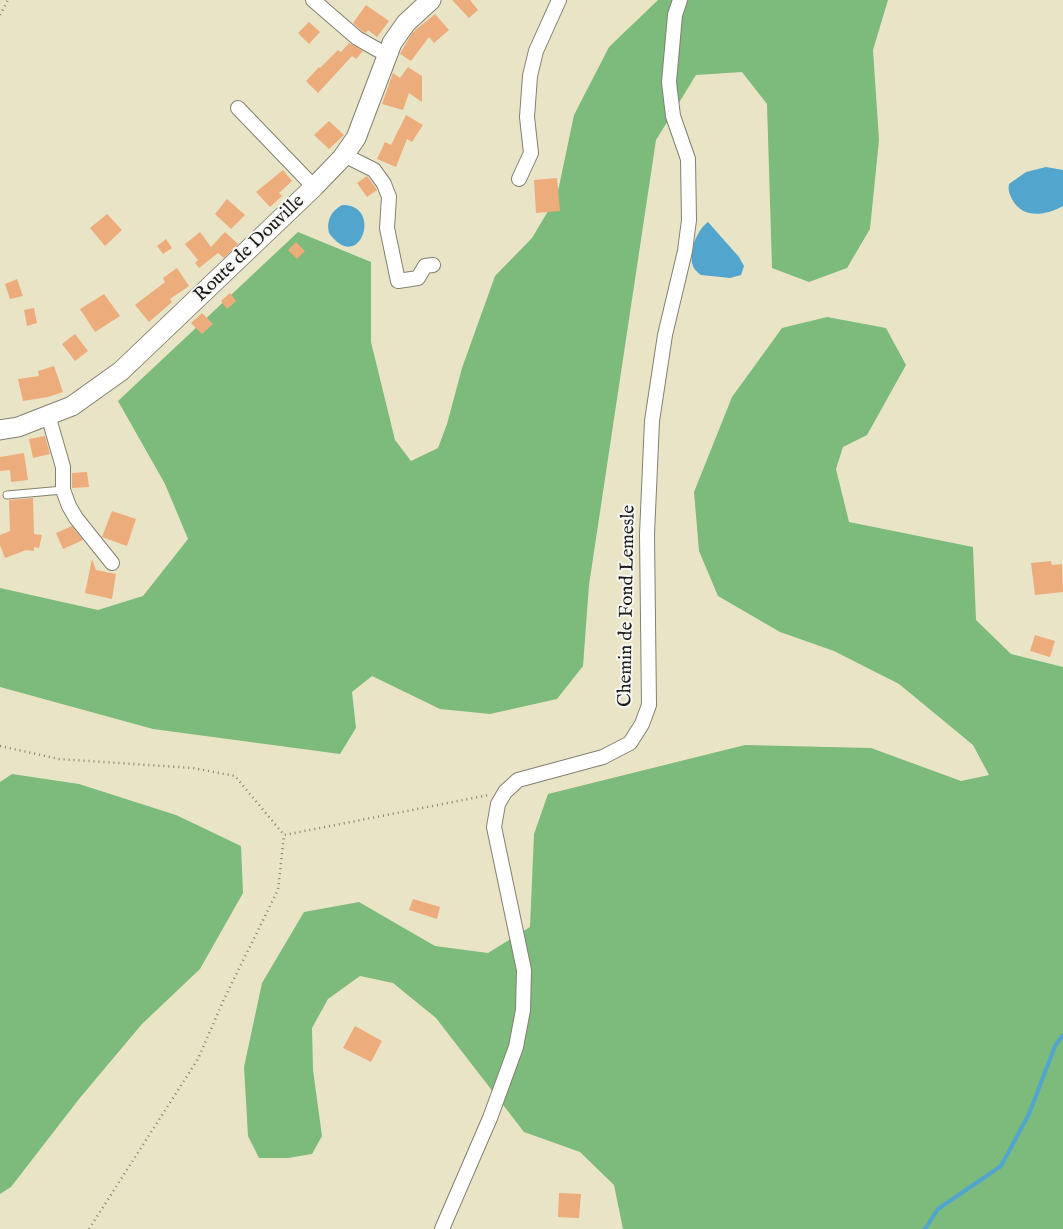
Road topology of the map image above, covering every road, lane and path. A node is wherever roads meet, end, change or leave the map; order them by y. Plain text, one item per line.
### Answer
1 (8, 0) edge
2 (312, 0) edge
3 (431, 0) edge
4 (559, 0) edge
5 (680, 0) edge
6 (0, 16) edge
7 (387, 56) junction
8 (238, 108) dead end
9 (344, 154) junction
10 (519, 179) dead end
11 (314, 187) junction
12 (433, 265) dead end
13 (48, 415) junction
14 (0, 430) edge
15 (63, 490) junction
16 (7, 495) dead end
17 (112, 563) dead end
18 (0, 746) edge
19 (505, 792) junction
20 (284, 835) junction
21 (88, 1229) edge
22 (442, 1229) edge

1 - 6 path
2 - 7 street
3 - 7 main road, Route de Douville
4 - 10 street
5 - 19 street, Chemin de Fond Lemesle
7 - 9 main road, Route de Douville
8 - 11 street
9 - 11 main road, Route de Douville
9 - 12 street
11 - 13 main road, Route de Douville
13 - 14 main road, Route de Douville
13 - 15 street
15 - 16 lane
15 - 17 street
18 - 20 path
19 - 20 path
19 - 22 street
20 - 21 path

